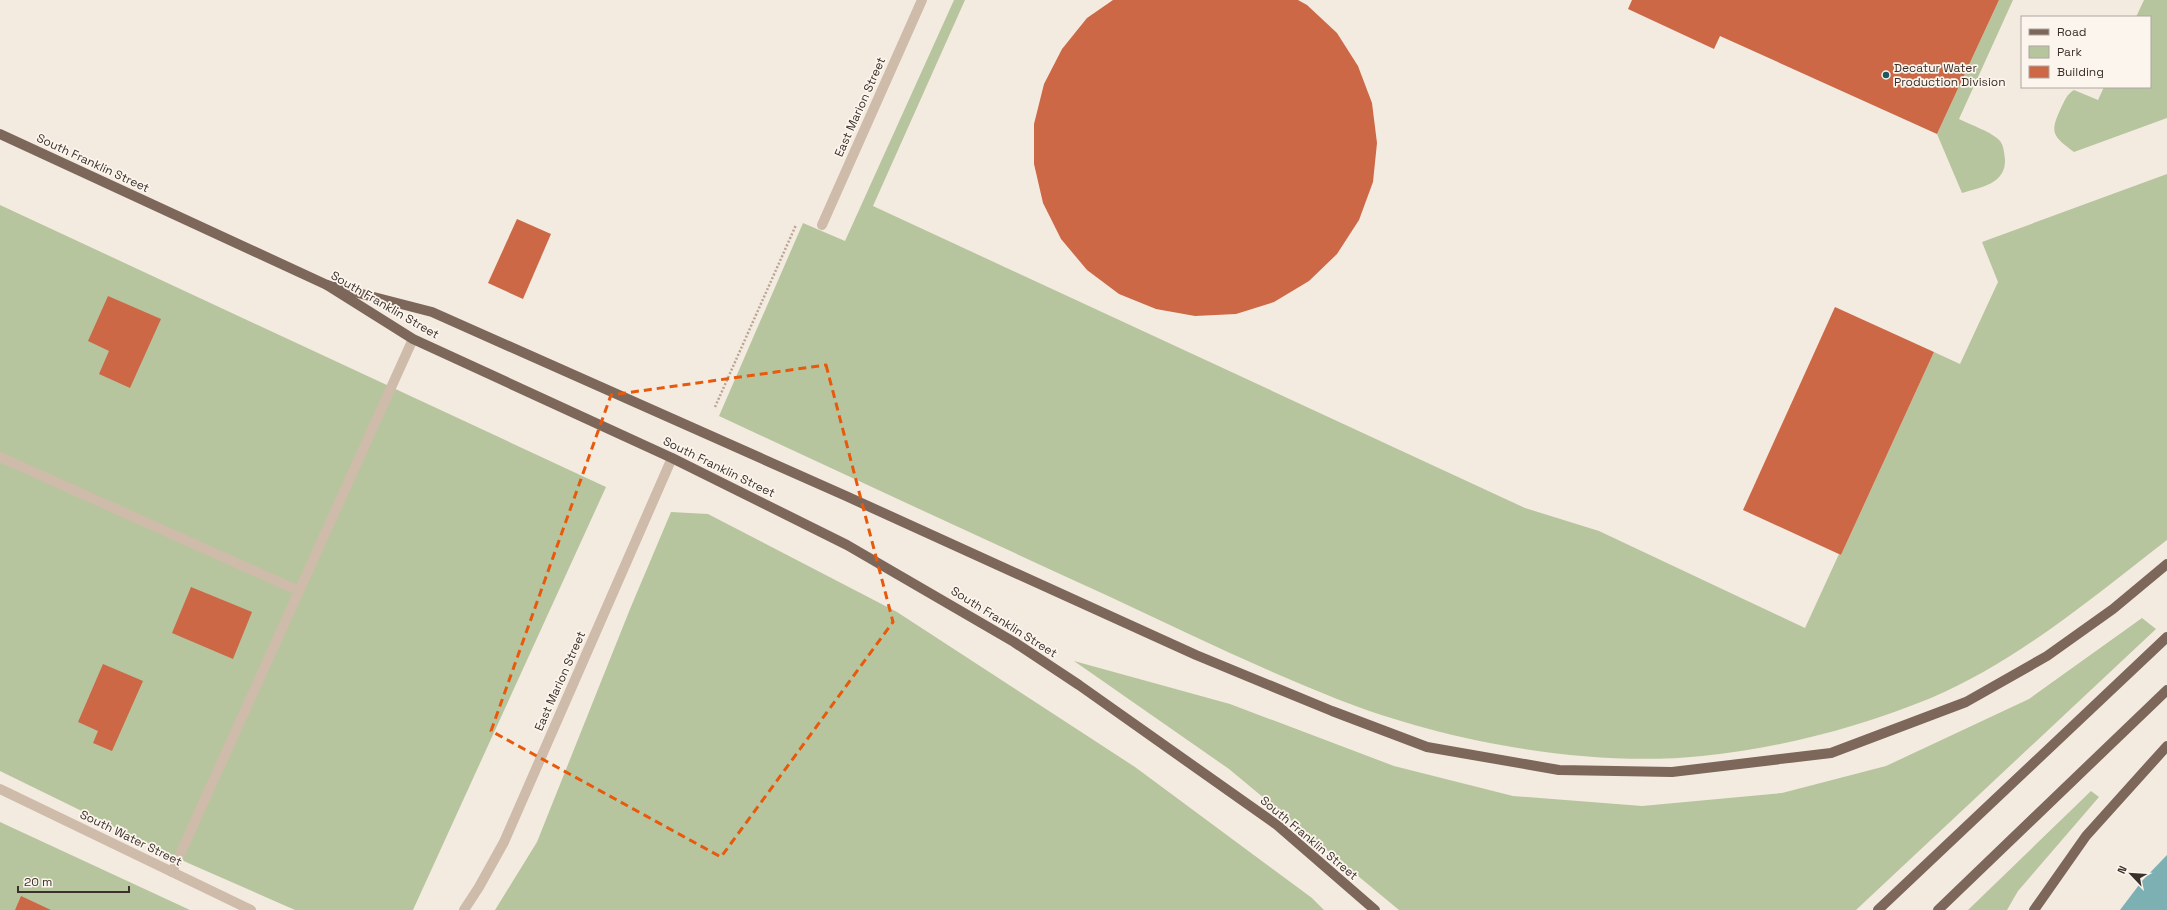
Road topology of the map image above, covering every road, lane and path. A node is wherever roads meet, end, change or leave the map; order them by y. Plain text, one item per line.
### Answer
1 (922, 0) edge
2 (0, 134) edge
3 (798, 221) dead end
4 (822, 225) dead end
5 (326, 285) junction
6 (413, 339) junction
7 (715, 407) dead end
8 (0, 457) edge
9 (672, 458) junction
10 (2167, 564) edge
11 (299, 591) junction
12 (2167, 637) edge
13 (2167, 690) edge
14 (2167, 746) edge
15 (0, 790) edge
16 (172, 872) junction
17 (251, 910) edge
18 (464, 910) edge
19 (1374, 910) edge
20 (1878, 910) edge
21 (1938, 910) edge
22 (2034, 910) edge

1 - 4 street, East Marion Street
2 - 5 main road, South Franklin Street
3 - 7 path
5 - 6 main road, South Franklin Street
5 - 10 main road
6 - 9 main road, South Franklin Street
6 - 11 street
8 - 11 street
9 - 18 street, East Marion Street
9 - 19 main road, South Franklin Street
11 - 16 street
12 - 20 main road
13 - 21 main road
14 - 22 main road
15 - 16 street, South Water Street
16 - 17 street, South Water Street

